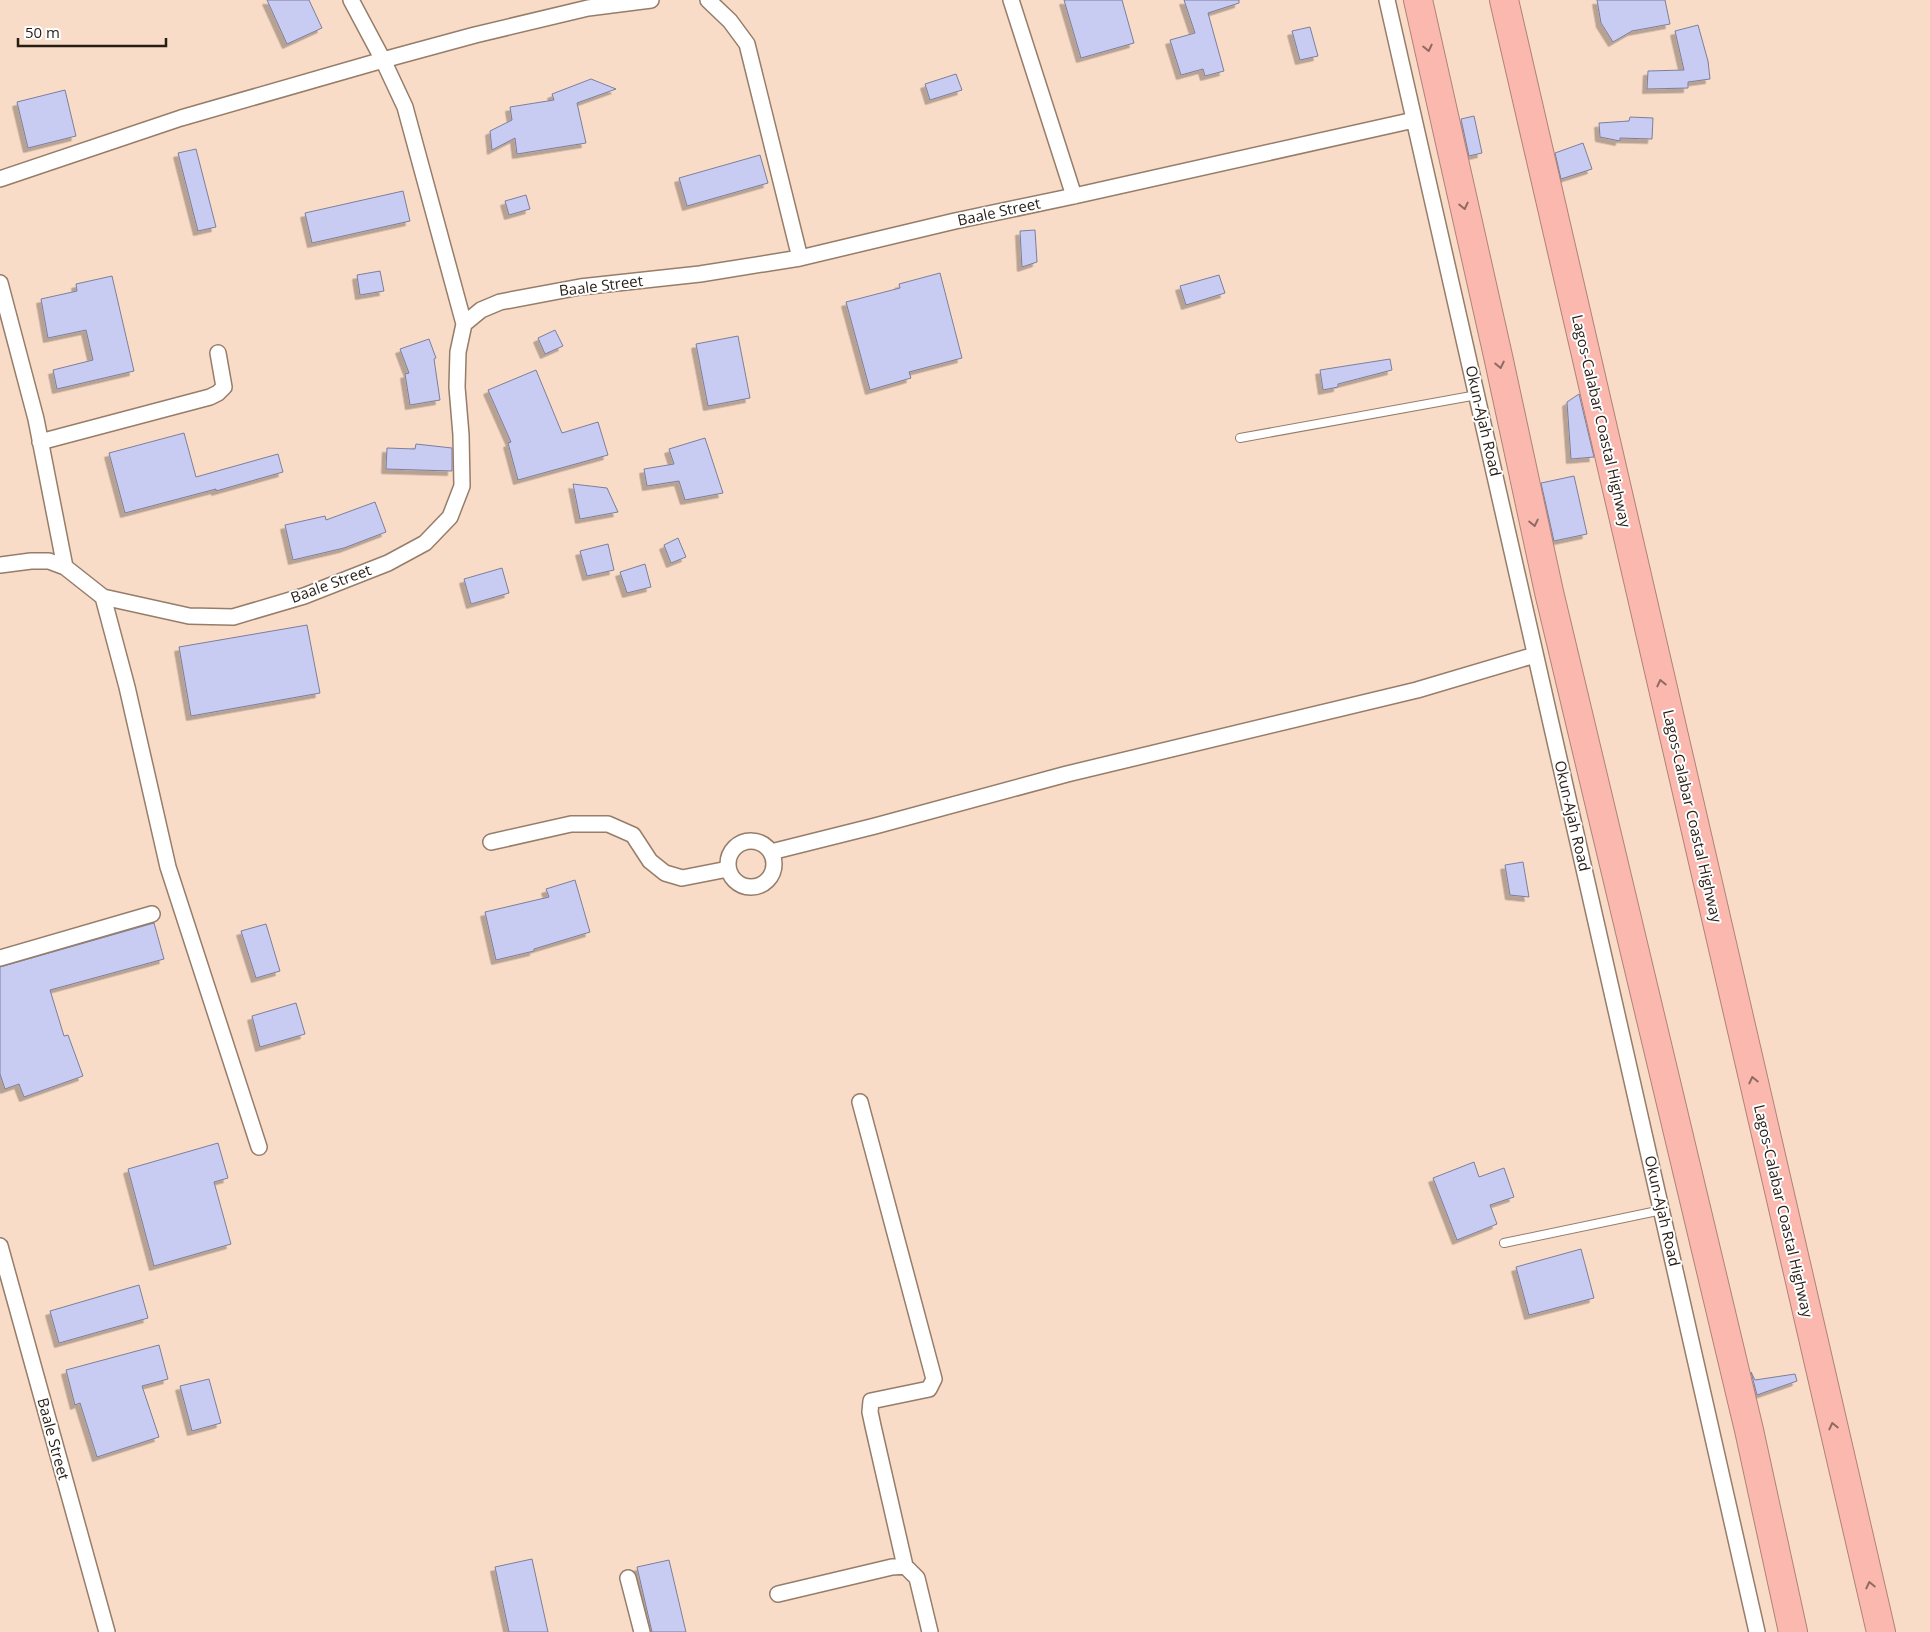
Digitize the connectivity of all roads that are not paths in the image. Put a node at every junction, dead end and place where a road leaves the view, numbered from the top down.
1 (351, 0) edge
2 (651, 0) edge
3 (708, 0) edge
4 (1011, 0) edge
5 (1387, 0) edge
6 (1418, 0) edge
7 (1504, 0) edge
8 (383, 60) junction
9 (1414, 120) junction
10 (0, 178) edge
11 (1074, 196) junction
12 (800, 258) junction
13 (0, 283) edge
14 (464, 324) junction
15 (218, 353) dead end
16 (1477, 394) junction
17 (1240, 438) dead end
18 (40, 442) junction
19 (0, 565) edge
20 (66, 567) junction
21 (103, 597) junction
22 (1535, 655) junction
23 (492, 842) dead end
24 (771, 852) junction
25 (728, 868) junction
26 (152, 914) dead end
27 (0, 958) edge
28 (860, 1102) dead end
29 (259, 1147) dead end
30 (1662, 1210) junction
31 (1504, 1243) dead end
32 (0, 1246) edge
33 (906, 1566) junction
34 (628, 1578) dead end
35 (778, 1594) dead end
36 (107, 1632) edge
37 (642, 1632) edge
38 (930, 1632) edge
39 (1757, 1632) edge
40 (1793, 1632) edge
41 (1881, 1632) edge

1 - 8 street
2 - 8 street
3 - 12 street
4 - 11 street
5 - 9 street, Okun-Ajah Road
6 -> 40 highway
41 -> 7 highway, Lagos-Calabar Coastal Highway
8 - 10 street
8 - 14 street
9 - 11 street, Baale Street
9 - 16 street, Okun-Ajah Road
11 - 12 street, Baale Street
12 - 14 street, Baale Street
13 - 18 street
14 - 21 street, Baale Street
15 - 18 street
16 - 17 lane
16 - 22 street, Okun-Ajah Road
18 - 20 street
19 - 20 street, Baale Street
20 - 21 street, Baale Street
21 - 29 street
22 - 24 street
22 - 30 street, Okun-Ajah Road
23 - 25 street
24 - 25 street
24 - 25 street
26 - 27 street
28 - 33 street
30 - 31 lane
30 - 39 street, Okun-Ajah Road
32 - 36 street, Baale Street
33 - 35 street
33 - 38 street
34 - 37 street

